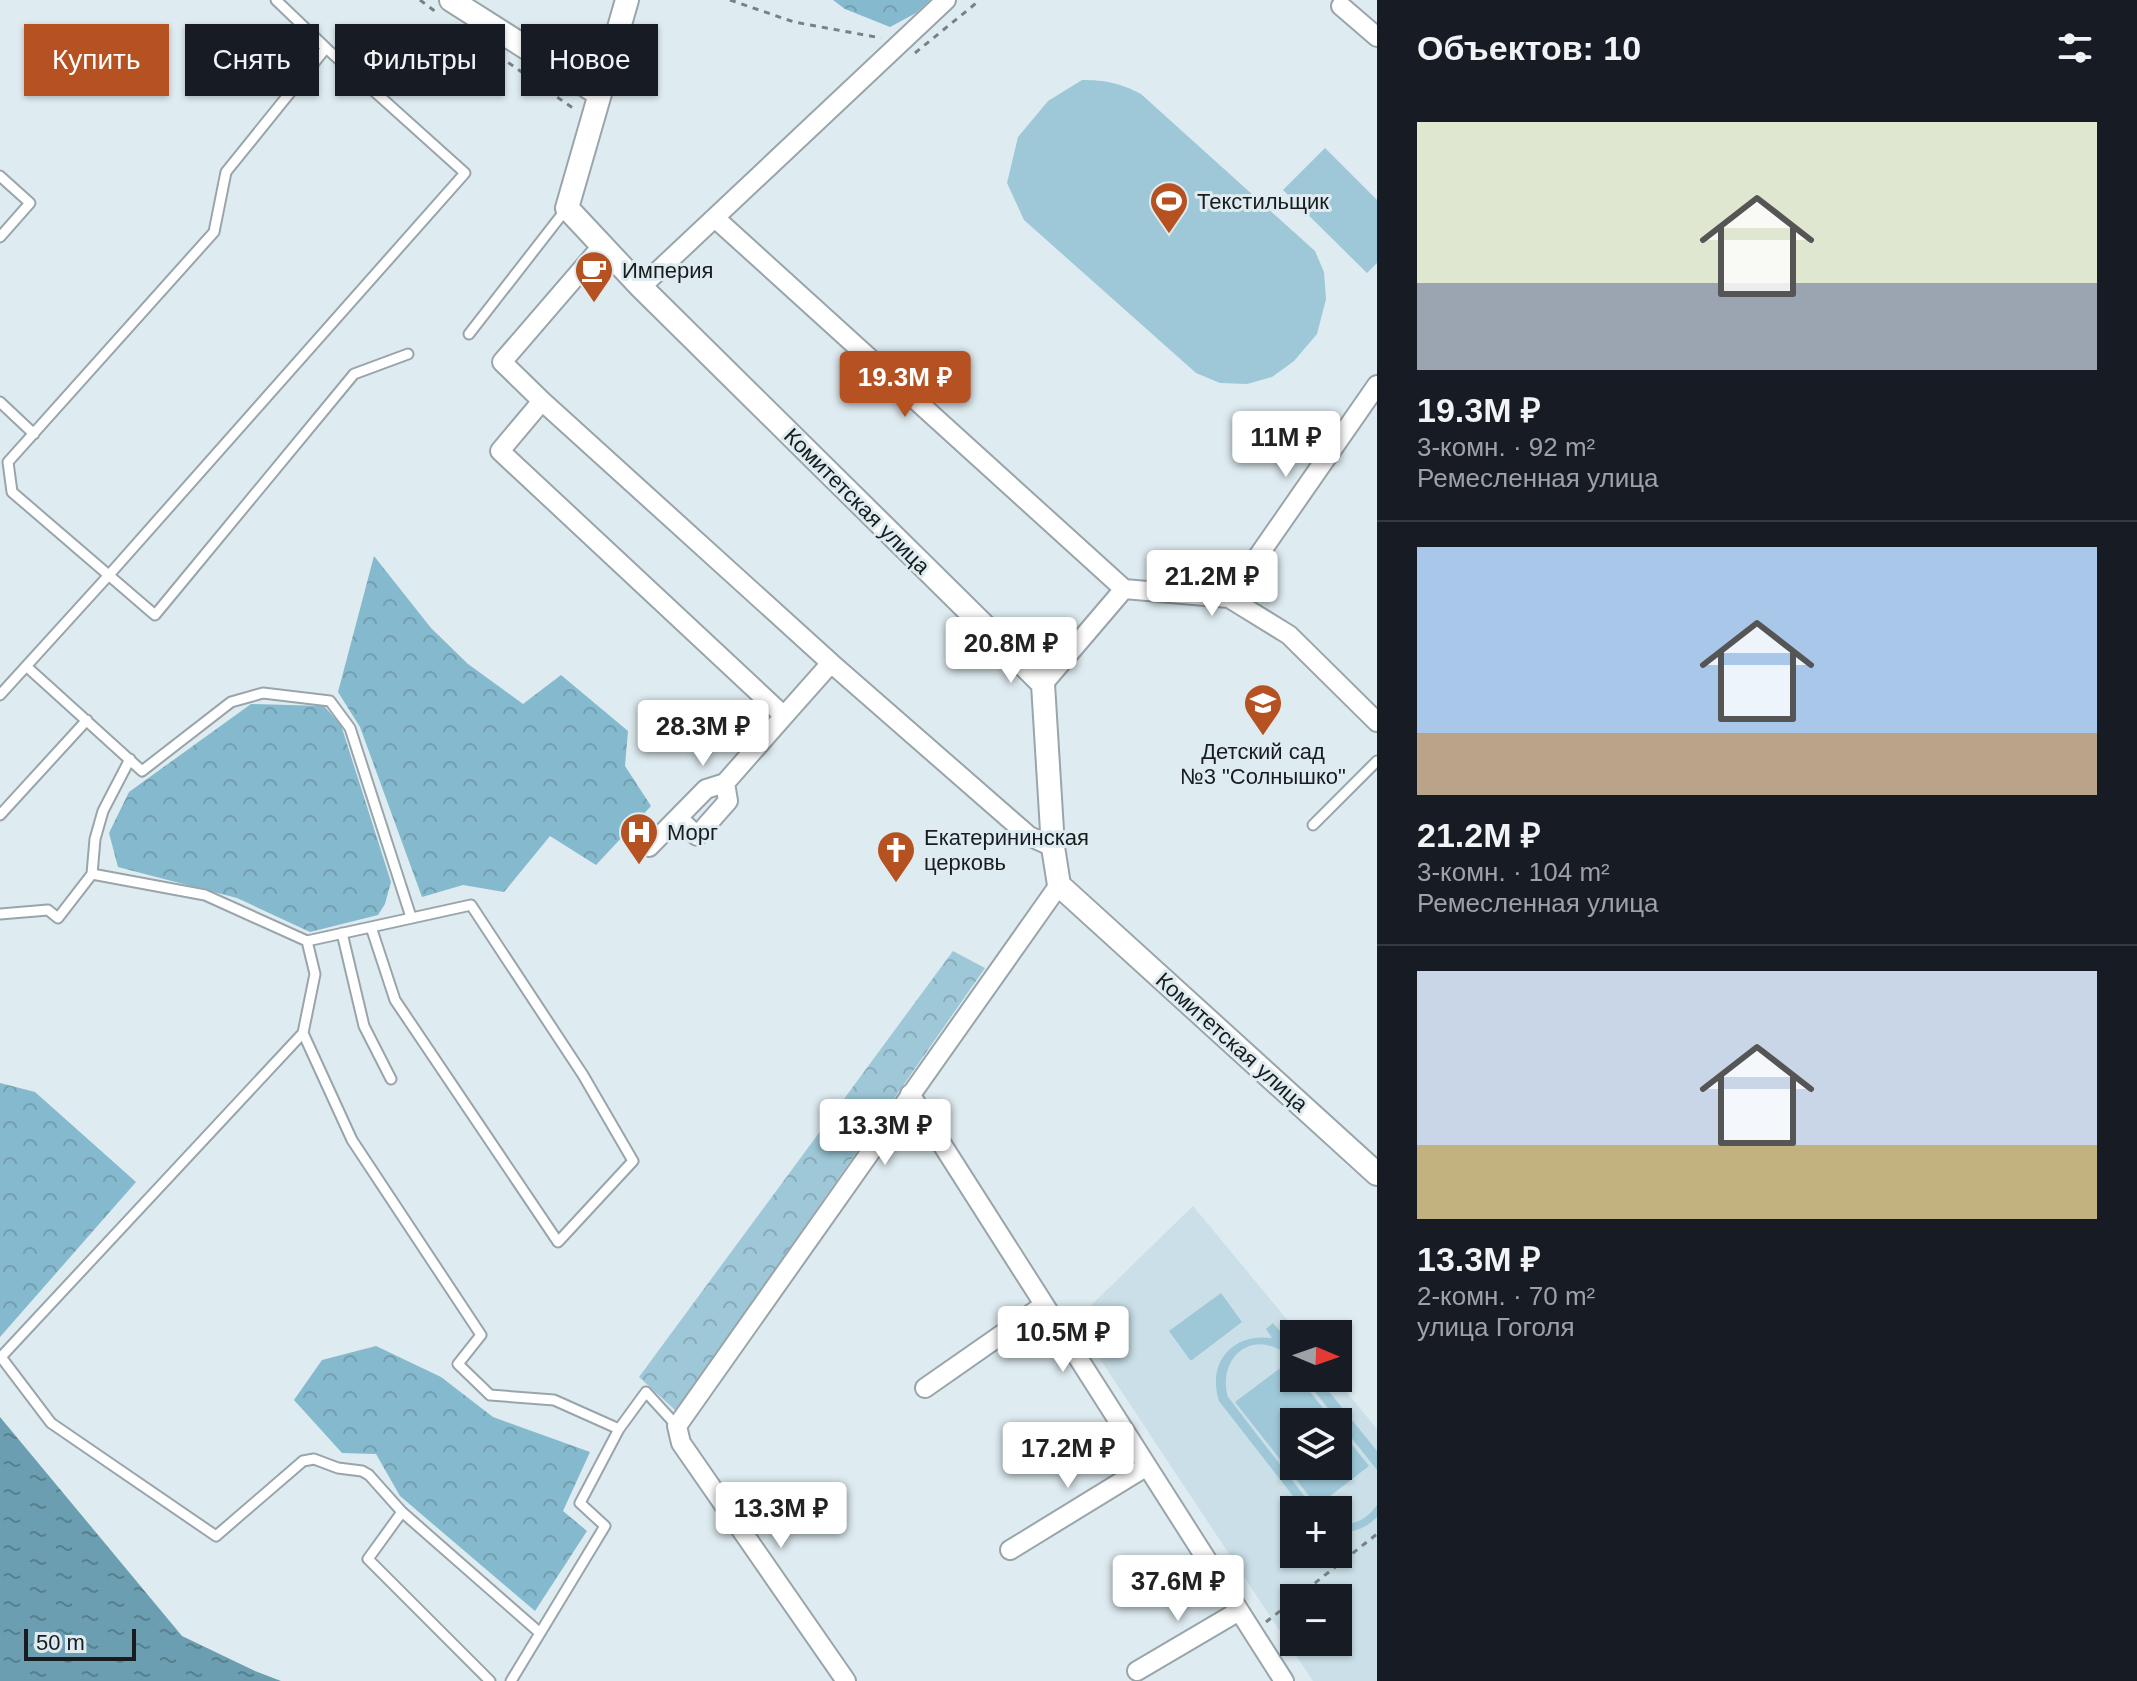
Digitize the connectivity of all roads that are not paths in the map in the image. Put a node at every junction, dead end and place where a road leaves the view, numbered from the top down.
1 (276, 0) edge
2 (627, 0) edge
3 (946, 0) edge
4 (1341, 2) edge
5 (448, 9) edge
6 (620, 24) edge
7 (1377, 37) edge
8 (326, 48) junction
9 (521, 50) edge
10 (598, 96) edge
11 (0, 176) edge
12 (567, 208) junction
13 (715, 218) junction
14 (0, 237) edge
15 (602, 246) junction
16 (641, 287) junction
17 (469, 334) dead end
18 (408, 354) dead end
19 (1377, 385) edge
20 (542, 401) junction
21 (0, 402) edge
22 (34, 434) junction
23 (109, 575) junction
24 (1124, 589) junction
25 (1229, 598) junction
26 (831, 663) junction
27 (26, 666) junction
28 (1043, 684) junction
29 (0, 695) edge
30 (784, 716) junction
31 (87, 720) junction
32 (1377, 722) edge
33 (130, 759) junction
34 (1377, 761) edge
35 (725, 783) junction
36 (0, 815) edge
37 (678, 818) junction
38 (1313, 825) dead end
39 (649, 847) dead end
40 (1053, 847) junction
41 (92, 874) junction
42 (1059, 885) junction
43 (0, 914) edge
44 (411, 917) junction
45 (371, 927) junction
46 (342, 933) junction
47 (307, 941) junction
48 (303, 1033) junction
49 (391, 1079) dead end
50 (910, 1094) junction
51 (1377, 1174) edge
52 (1044, 1305) junction
53 (925, 1388) dead end
54 (619, 1429) junction
55 (679, 1435) junction
56 (1147, 1466) junction
57 (402, 1512) junction
58 (1010, 1550) dead end
59 (1239, 1611) junction
60 (540, 1633) junction
61 (1137, 1671) dead end
62 (490, 1681) edge
63 (511, 1681) edge
64 (846, 1681) edge
65 (1284, 1681) edge

1 - 8 lane
2 - 6 street
3 - 13 street
4 - 7 street
5 - 9 street
8 - 22 lane
8 - 23 lane
10 - 12 street
11 - 14 lane
12 - 15 street, Комитетская улица
12 - 17 lane
13 - 16 street
13 - 24 street
15 - 16 street, Комитетская улица
15 - 20 street
16 - 28 street, Комитетская улица
18 - 23 lane
19 - 25 street
20 - 26 street
20 - 30 street
21 - 22 lane
22 - 23 lane
23 - 27 lane
24 - 25 street
24 - 28 street
25 - 32 street
26 - 30 street
26 - 40 street
27 - 29 lane
27 - 31 lane
28 - 40 street
30 - 35 street
31 - 33 lane
31 - 36 lane
33 - 41 lane
33 - 44 lane
34 - 38 lane
35 - 37 street
35 - 37 street
37 - 39 street
40 - 42 street
41 - 43 lane
41 - 47 lane
42 - 50 street
42 - 51 street, Комитетская улица
44 - 45 lane
44 - 45 lane
45 - 46 lane
46 - 47 lane
46 - 49 lane
47 - 48 lane
48 - 54 lane
48 - 57 lane
50 - 52 street
50 - 55 street
52 - 53 street
52 - 56 street
54 - 55 lane
54 - 60 lane
55 - 64 street
56 - 58 street
56 - 59 street
57 - 60 lane
57 - 62 lane
59 - 61 street
59 - 65 street
60 - 63 lane

